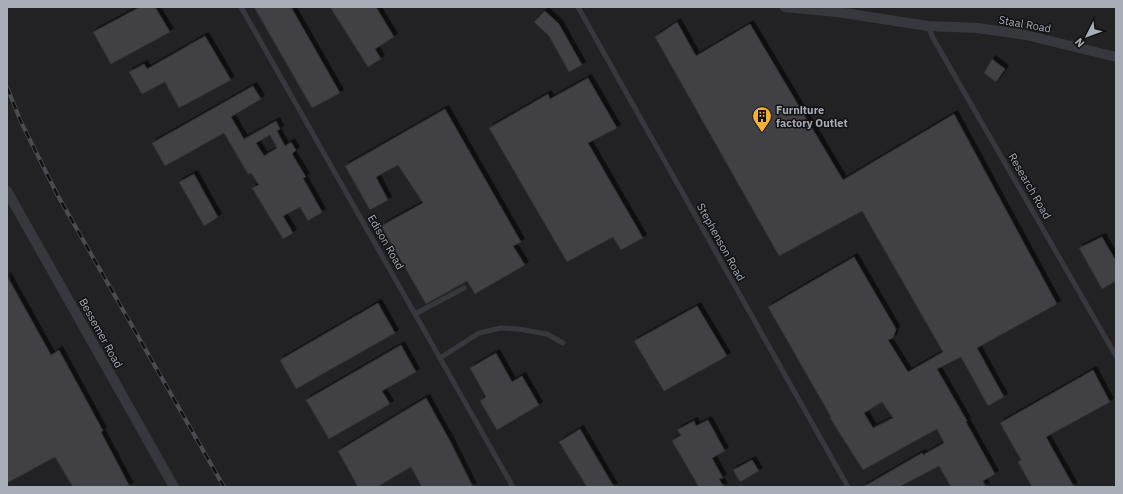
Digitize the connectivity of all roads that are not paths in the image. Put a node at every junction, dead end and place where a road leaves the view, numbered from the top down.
1 (240, 7) edge
2 (578, 7) edge
3 (785, 7) edge
4 (928, 26) junction
5 (1116, 57) edge
6 (7, 190) edge
7 (464, 288) dead end
8 (415, 314) junction
9 (563, 343) dead end
10 (1116, 356) edge
11 (440, 358) junction
12 (174, 487) edge
13 (513, 487) edge
14 (848, 487) edge

1 - 8 lane, Edison Road
2 - 14 lane, Stephenson Road
3 - 4 street, Staal Road
4 - 5 street, Staal Road
4 - 10 lane, Research Road
6 - 12 street, Bessemer Road
7 - 8 lane
8 - 11 lane, Edison Road
9 - 11 lane
11 - 13 lane, Edison Road

